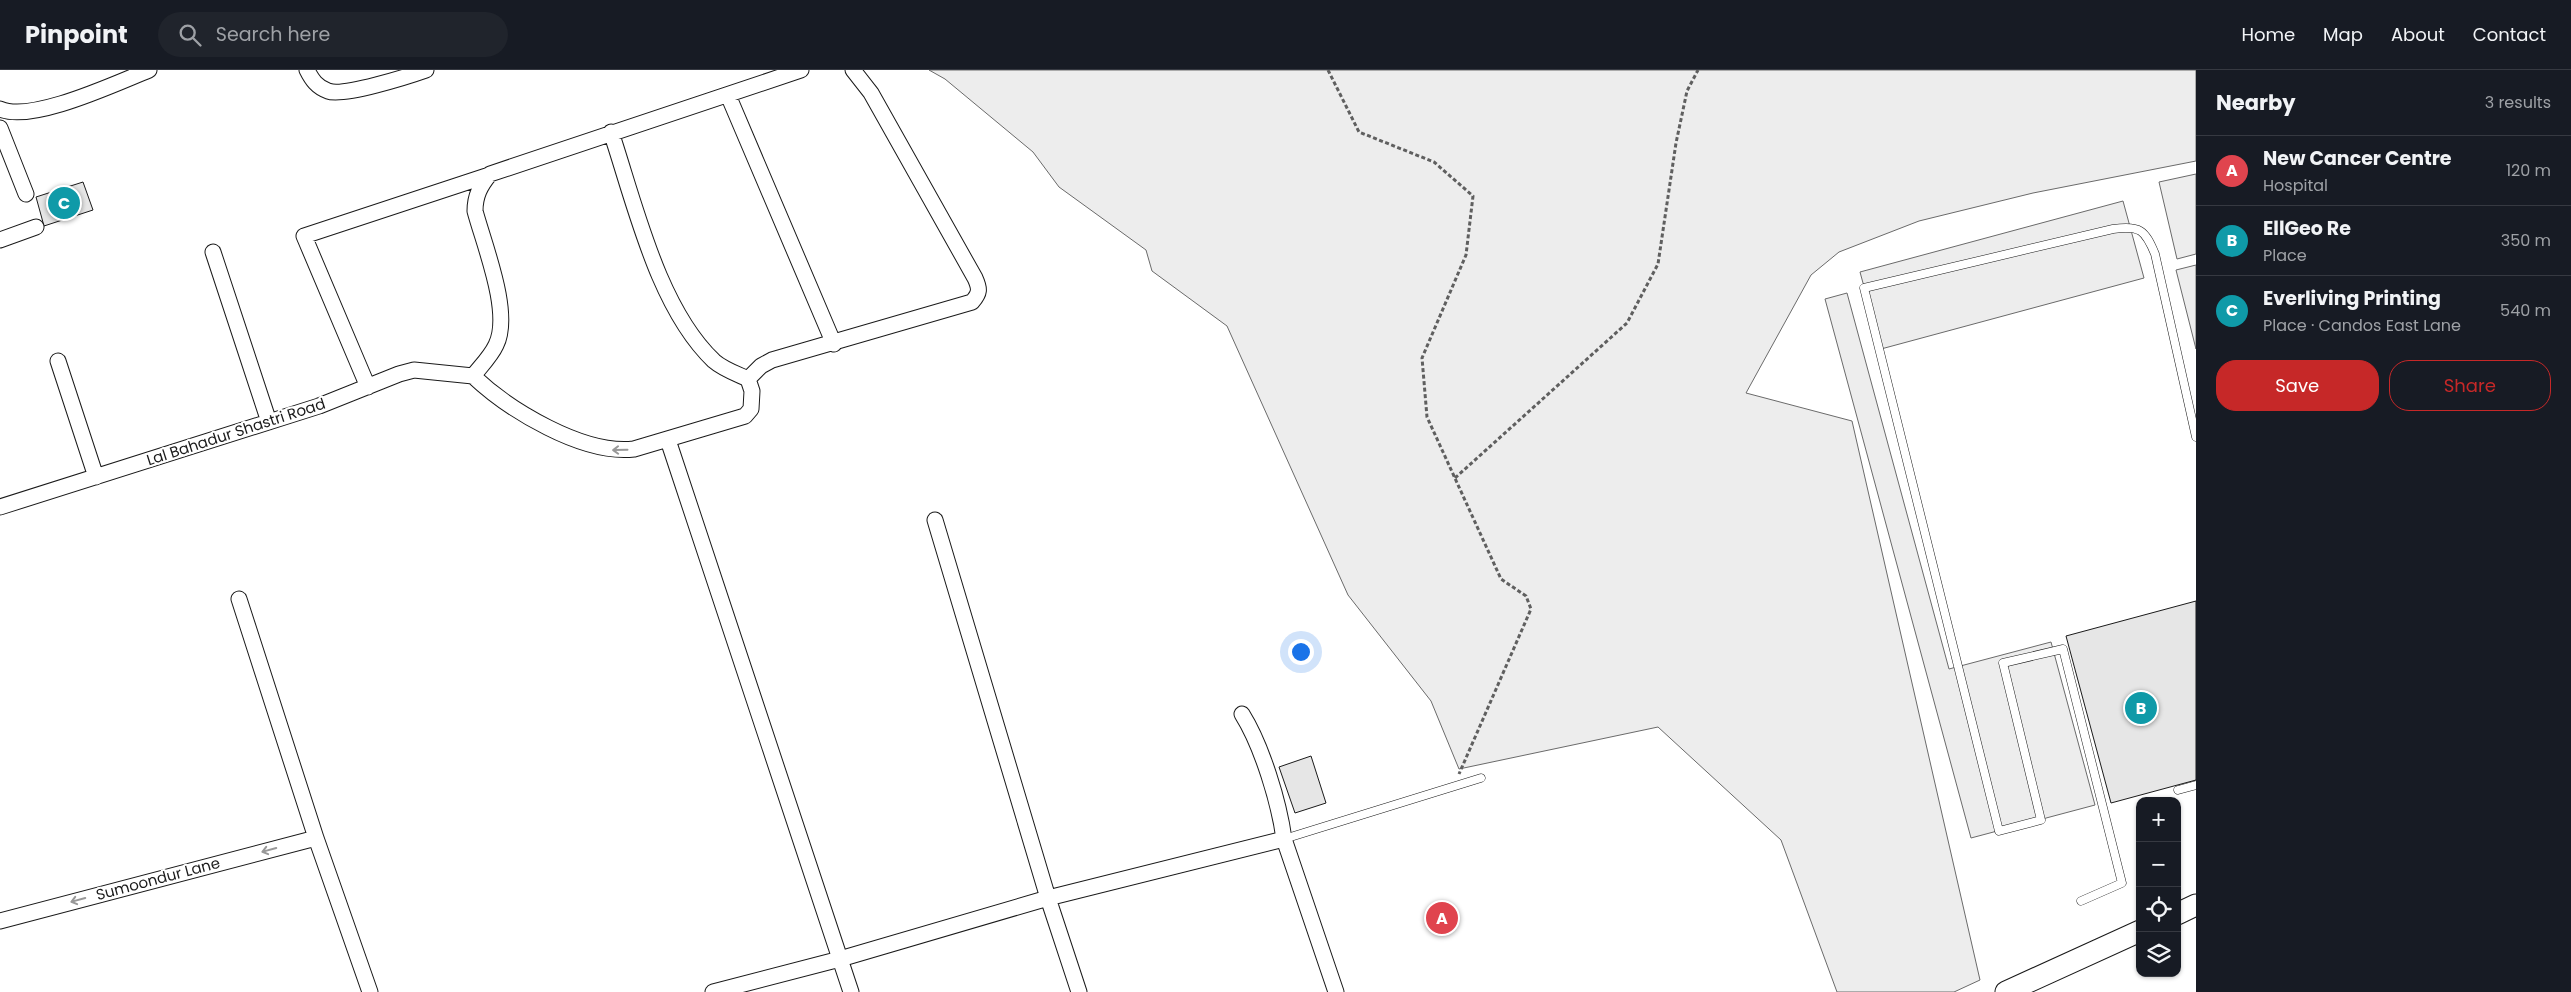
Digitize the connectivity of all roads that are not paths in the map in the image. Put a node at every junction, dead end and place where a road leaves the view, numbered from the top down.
1 (149, 70) edge
2 (307, 70) edge
3 (426, 70) edge
4 (801, 70) edge
5 (853, 70) edge
6 (728, 95) junction
7 (0, 109) edge
8 (0, 128) edge
9 (611, 132) junction
10 (490, 174) junction
11 (26, 194) dead end
12 (36, 227) dead end
13 (0, 240) edge
14 (213, 252) dead end
15 (834, 344) junction
16 (58, 361) dead end
17 (473, 376) junction
18 (748, 379) junction
19 (368, 387) junction
20 (269, 422) junction
21 (2196, 437) edge
22 (668, 440) junction
23 (96, 477) junction
24 (0, 507) edge
25 (935, 520) dead end
26 (239, 599) dead end
27 (1242, 714) dead end
28 (1481, 778) dead end
29 (2196, 785) edge
30 (2178, 790) dead end
31 (316, 838) junction
32 (1284, 839) junction
33 (1048, 898) junction
34 (2081, 901) dead end
35 (2196, 905) edge
36 (2181, 912) edge
37 (0, 921) edge
38 (2138, 932) edge
39 (840, 959) junction
40 (370, 992) edge
41 (713, 992) edge
42 (851, 992) edge
43 (1079, 992) edge
44 (1336, 992) edge
45 (2006, 992) edge

1 - 7 street
2 - 3 street
4 - 6 street
5 - 15 street
6 - 9 street
6 - 15 street
8 - 11 street
9 - 10 street
9 - 18 street
10 - 17 street
10 - 19 street
12 - 13 street
14 - 20 street
15 - 18 street
16 - 23 street
17 - 19 street, Lal Bahadur Shastri Road
22 -> 17 street
18 - 22 street
19 - 20 street, Lal Bahadur Shastri Road
20 - 23 street, Lal Bahadur Shastri Road
21 - 34 lane
22 - 39 street
23 - 24 street, Lal Bahadur Shastri Road
25 - 33 street
26 - 31 street
27 - 32 street
28 - 32 lane
29 - 30 lane
31 -> 37 street, Sumoondur Lane
31 - 40 street
32 - 33 street
32 - 44 street
33 - 39 street
33 - 43 street
35 - 36 main road
38 - 45 main road
39 - 41 street
39 - 42 street

